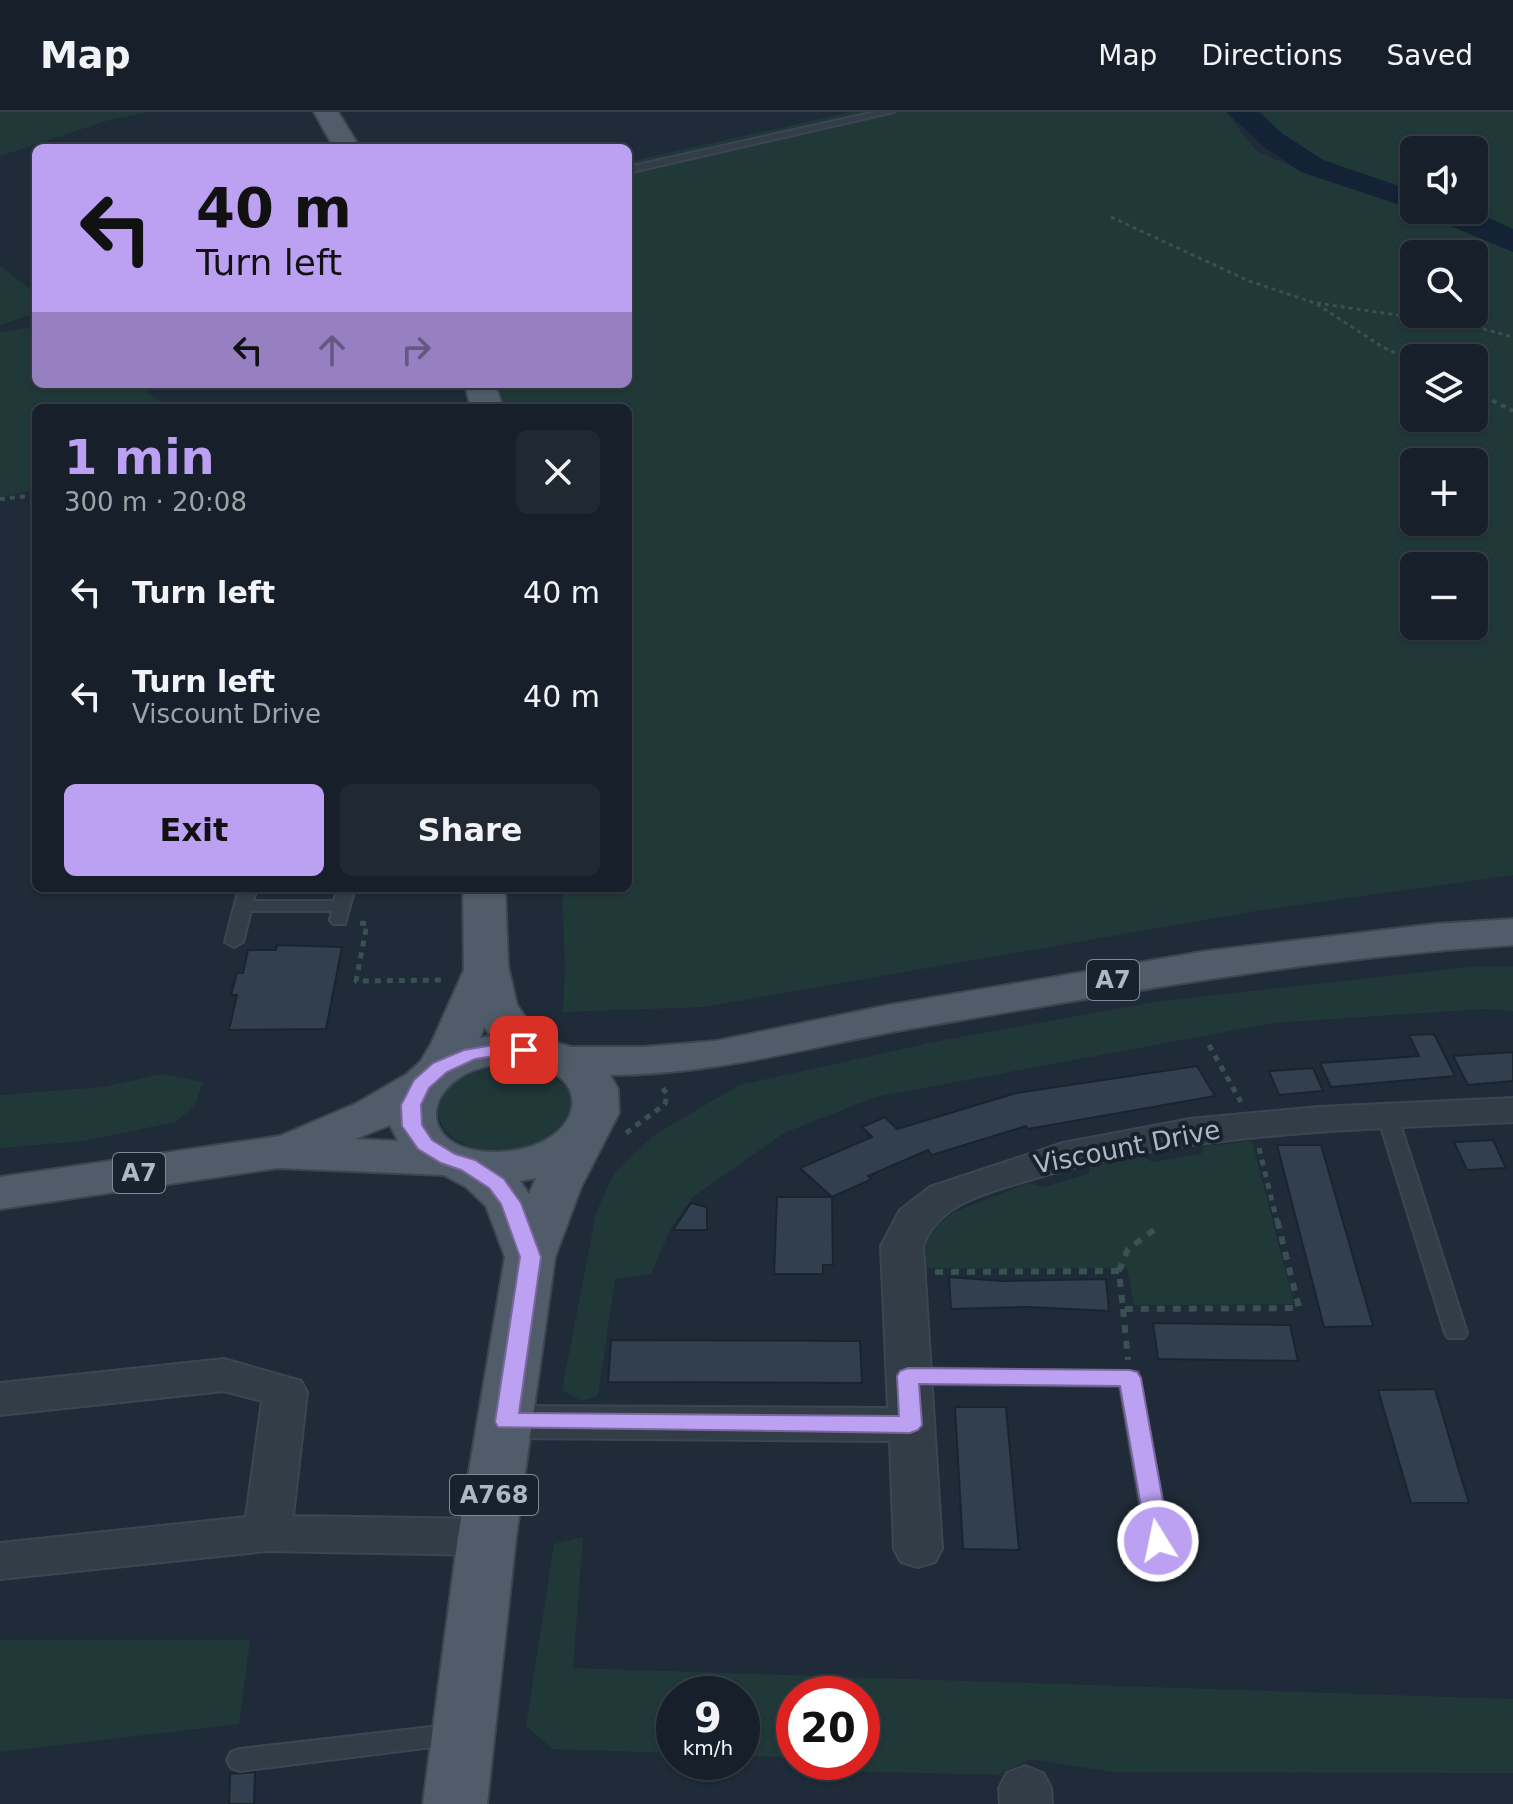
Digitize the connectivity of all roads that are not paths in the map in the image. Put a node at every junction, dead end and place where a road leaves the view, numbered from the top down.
1 (326, 112) edge
2 (889, 112) edge
3 (345, 144) edge
4 (632, 169) edge
5 (247, 892) edge
6 (484, 892) edge
7 (342, 905) edge
8 (243, 906) junction
9 (1513, 932) edge
10 (234, 942) dead end
11 (485, 972) junction
12 (716, 1055) junction
13 (555, 1057) junction
14 (430, 1076) junction
15 (1513, 1110) edge
16 (1388, 1117) junction
17 (597, 1133) junction
18 (278, 1152) junction
19 (458, 1162) junction
20 (0, 1193) edge
21 (530, 1257) junction
22 (1456, 1333) dead end
23 (908, 1376) junction
24 (0, 1399) edge
25 (506, 1422) junction
26 (910, 1425) junction
27 (267, 1533) junction
28 (487, 1537) junction
29 (1158, 1541) dead end
30 (918, 1549) dead end
31 (0, 1561) edge
32 (463, 1734) junction
33 (240, 1760) dead end
34 (455, 1804) edge

1 - 3 main road
2 - 4 lane
5 - 8 lane
6 - 11 main road
7 - 8 lane
8 - 10 lane
9 - 12 main road, A7
11 - 13 main road
11 - 14 main road
12 - 13 main road, A7
12 - 17 main road, A7
13 - 14 main road
13 - 17 main road
14 - 18 main road, A7
14 - 19 main road
15 - 16 street, Viscount Drive
16 - 22 lane
16 - 23 street, Viscount Drive
17 - 19 main road
17 - 21 main road, A768
18 - 19 main road, A7
18 - 20 main road, A7
19 - 21 main road, A768
21 - 25 main road, A768
23 - 26 street, Viscount Drive
23 - 29 lane
24 - 27 street
25 - 26 street
25 - 28 main road, A768
26 - 30 street, Viscount Drive
27 - 28 street
27 - 31 street
28 - 32 main road, A768
32 - 33 lane
32 - 34 main road, A768

